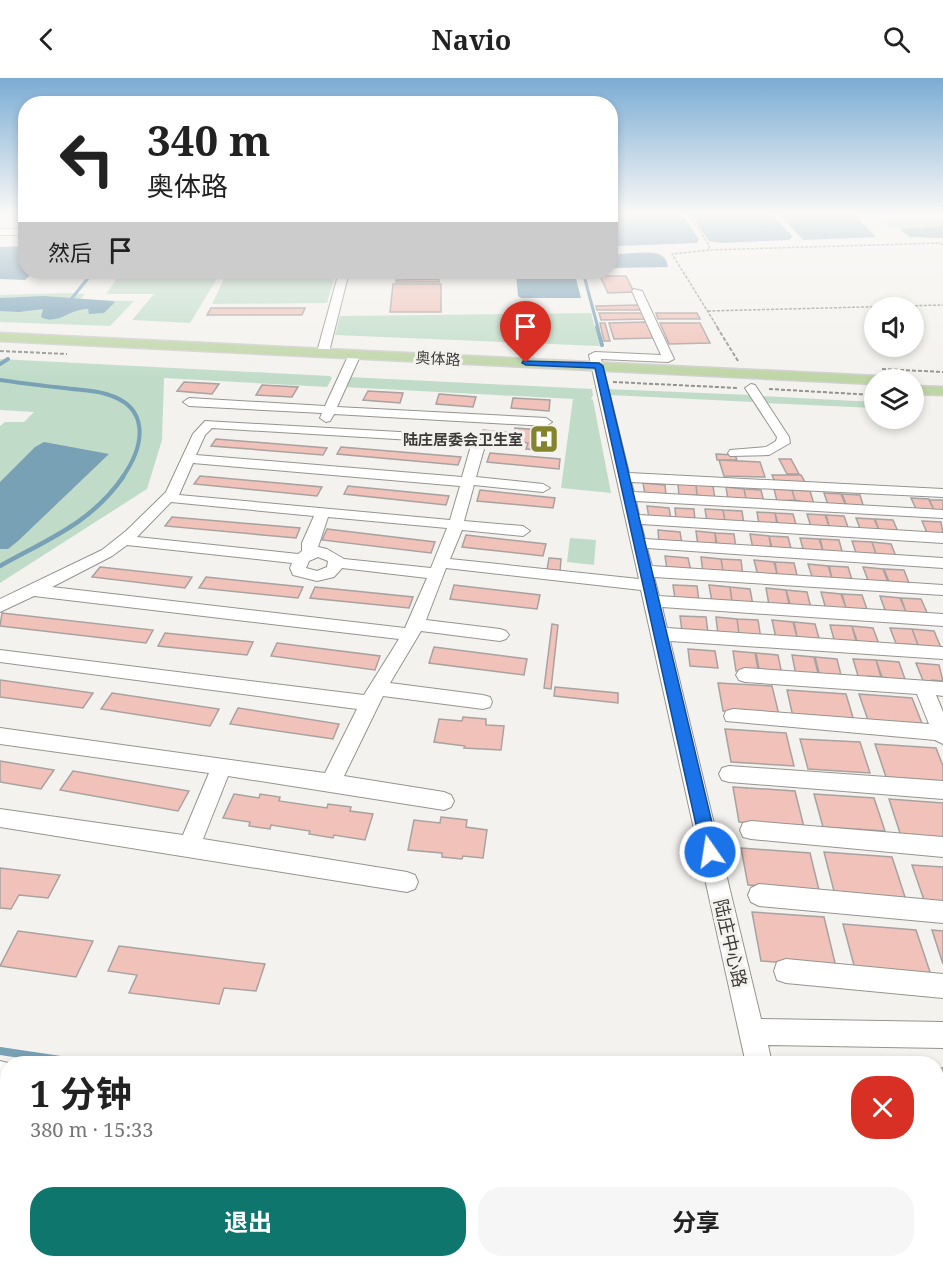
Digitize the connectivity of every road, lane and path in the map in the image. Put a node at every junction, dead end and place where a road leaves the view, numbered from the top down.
1 (680, 267) edge
2 (342, 279) edge
3 (637, 291) dead end
4 (943, 305) edge
5 (707, 311) junction
6 (0, 337) edge
7 (0, 344) edge
8 (0, 351) edge
9 (323, 352) junction
10 (68, 355) dead end
11 (353, 358) junction
12 (739, 362) dead end
13 (600, 374) junction
14 (864, 380) edge
15 (924, 382) edge
16 (943, 383) edge
17 (864, 387) edge
18 (751, 388) junction
19 (924, 390) edge
20 (943, 391) edge
21 (864, 394) edge
22 (189, 402) dead end
23 (330, 410) junction
24 (546, 422) dead end
25 (321, 431) junction
26 (735, 453) dead end
27 (187, 458) junction
28 (624, 477) junction
29 (467, 481) junction
30 (543, 488) dead end
31 (943, 493) edge
32 (628, 496) junction
33 (169, 498) junction
34 (323, 512) junction
35 (943, 514) edge
36 (633, 519) junction
37 (456, 525) junction
38 (524, 531) dead end
39 (943, 538) edge
40 (124, 540) junction
41 (639, 543) junction
42 (305, 556) junction
43 (337, 563) junction
44 (943, 563) edge
45 (440, 568) junction
46 (648, 585) junction
47 (32, 590) junction
48 (943, 590) edge
49 (0, 606) edge
50 (943, 620) edge
51 (414, 630) junction
52 (660, 634) junction
53 (500, 635) dead end
54 (943, 653) edge
55 (0, 656) edge
56 (745, 675) dead end
57 (924, 688) junction
58 (943, 689) edge
59 (374, 696) junction
60 (483, 702) dead end
61 (733, 716) dead end
62 (943, 734) edge
63 (0, 736) edge
64 (222, 767) junction
65 (729, 774) dead end
66 (331, 782) junction
67 (943, 790) edge
68 (444, 801) dead end
69 (0, 818) edge
70 (751, 830) dead end
71 (189, 846) junction
72 (943, 847) edge
73 (406, 882) dead end
74 (759, 895) dead end
75 (943, 912) edge
76 (786, 971) dead end
77 (943, 986) edge
78 (752, 1032) junction
79 (943, 1035) edge
80 (757, 1056) edge

1 - 5 path
2 - 9 street
3 - 13 street
4 - 5 path
5 - 12 path
6 - 9 main road, 奥体路
7 - 11 main road, 奥体路
8 - 10 path
9 - 11 main road, 奥体路
11 - 13 main road, 奥体路
11 - 23 street
13 - 14 main road, 奥体路
13 - 17 main road, 奥体路
13 - 18 path
13 - 28 street, 陆庄中心路
15 - 16 main road
18 - 21 path
18 - 26 street
19 - 20 main road
22 - 23 street
23 - 24 street
23 - 25 street
25 - 27 street
25 - 29 street
27 - 29 street
27 - 33 street
28 - 31 street
28 - 32 street, 陆庄中心路
29 - 30 street
29 - 37 street
32 - 35 street
32 - 36 street, 陆庄中心路
33 - 34 street
33 - 40 street
34 - 37 street
34 - 42 street
36 - 39 street
36 - 41 street, 陆庄中心路
37 - 38 street
37 - 45 street
40 - 42 street
40 - 47 street
41 - 44 street
41 - 46 street, 陆庄中心路
42 - 43 street
42 - 43 street
43 - 45 street
45 - 46 street
45 - 51 street
46 - 48 street
46 - 50 street
46 - 52 street, 陆庄中心路
47 - 49 street
47 - 51 street
51 - 53 street
51 - 59 street
52 - 54 street
52 - 78 street, 陆庄中心路
55 - 59 street
56 - 57 street
57 - 58 street
57 - 62 street
59 - 60 street
59 - 66 street
61 - 62 street
63 - 64 street
64 - 66 street
64 - 71 street
65 - 67 street
66 - 68 street
69 - 71 street
70 - 72 street
71 - 73 street
74 - 75 street
76 - 77 street
78 - 79 street
78 - 80 street, 陆庄中心路

